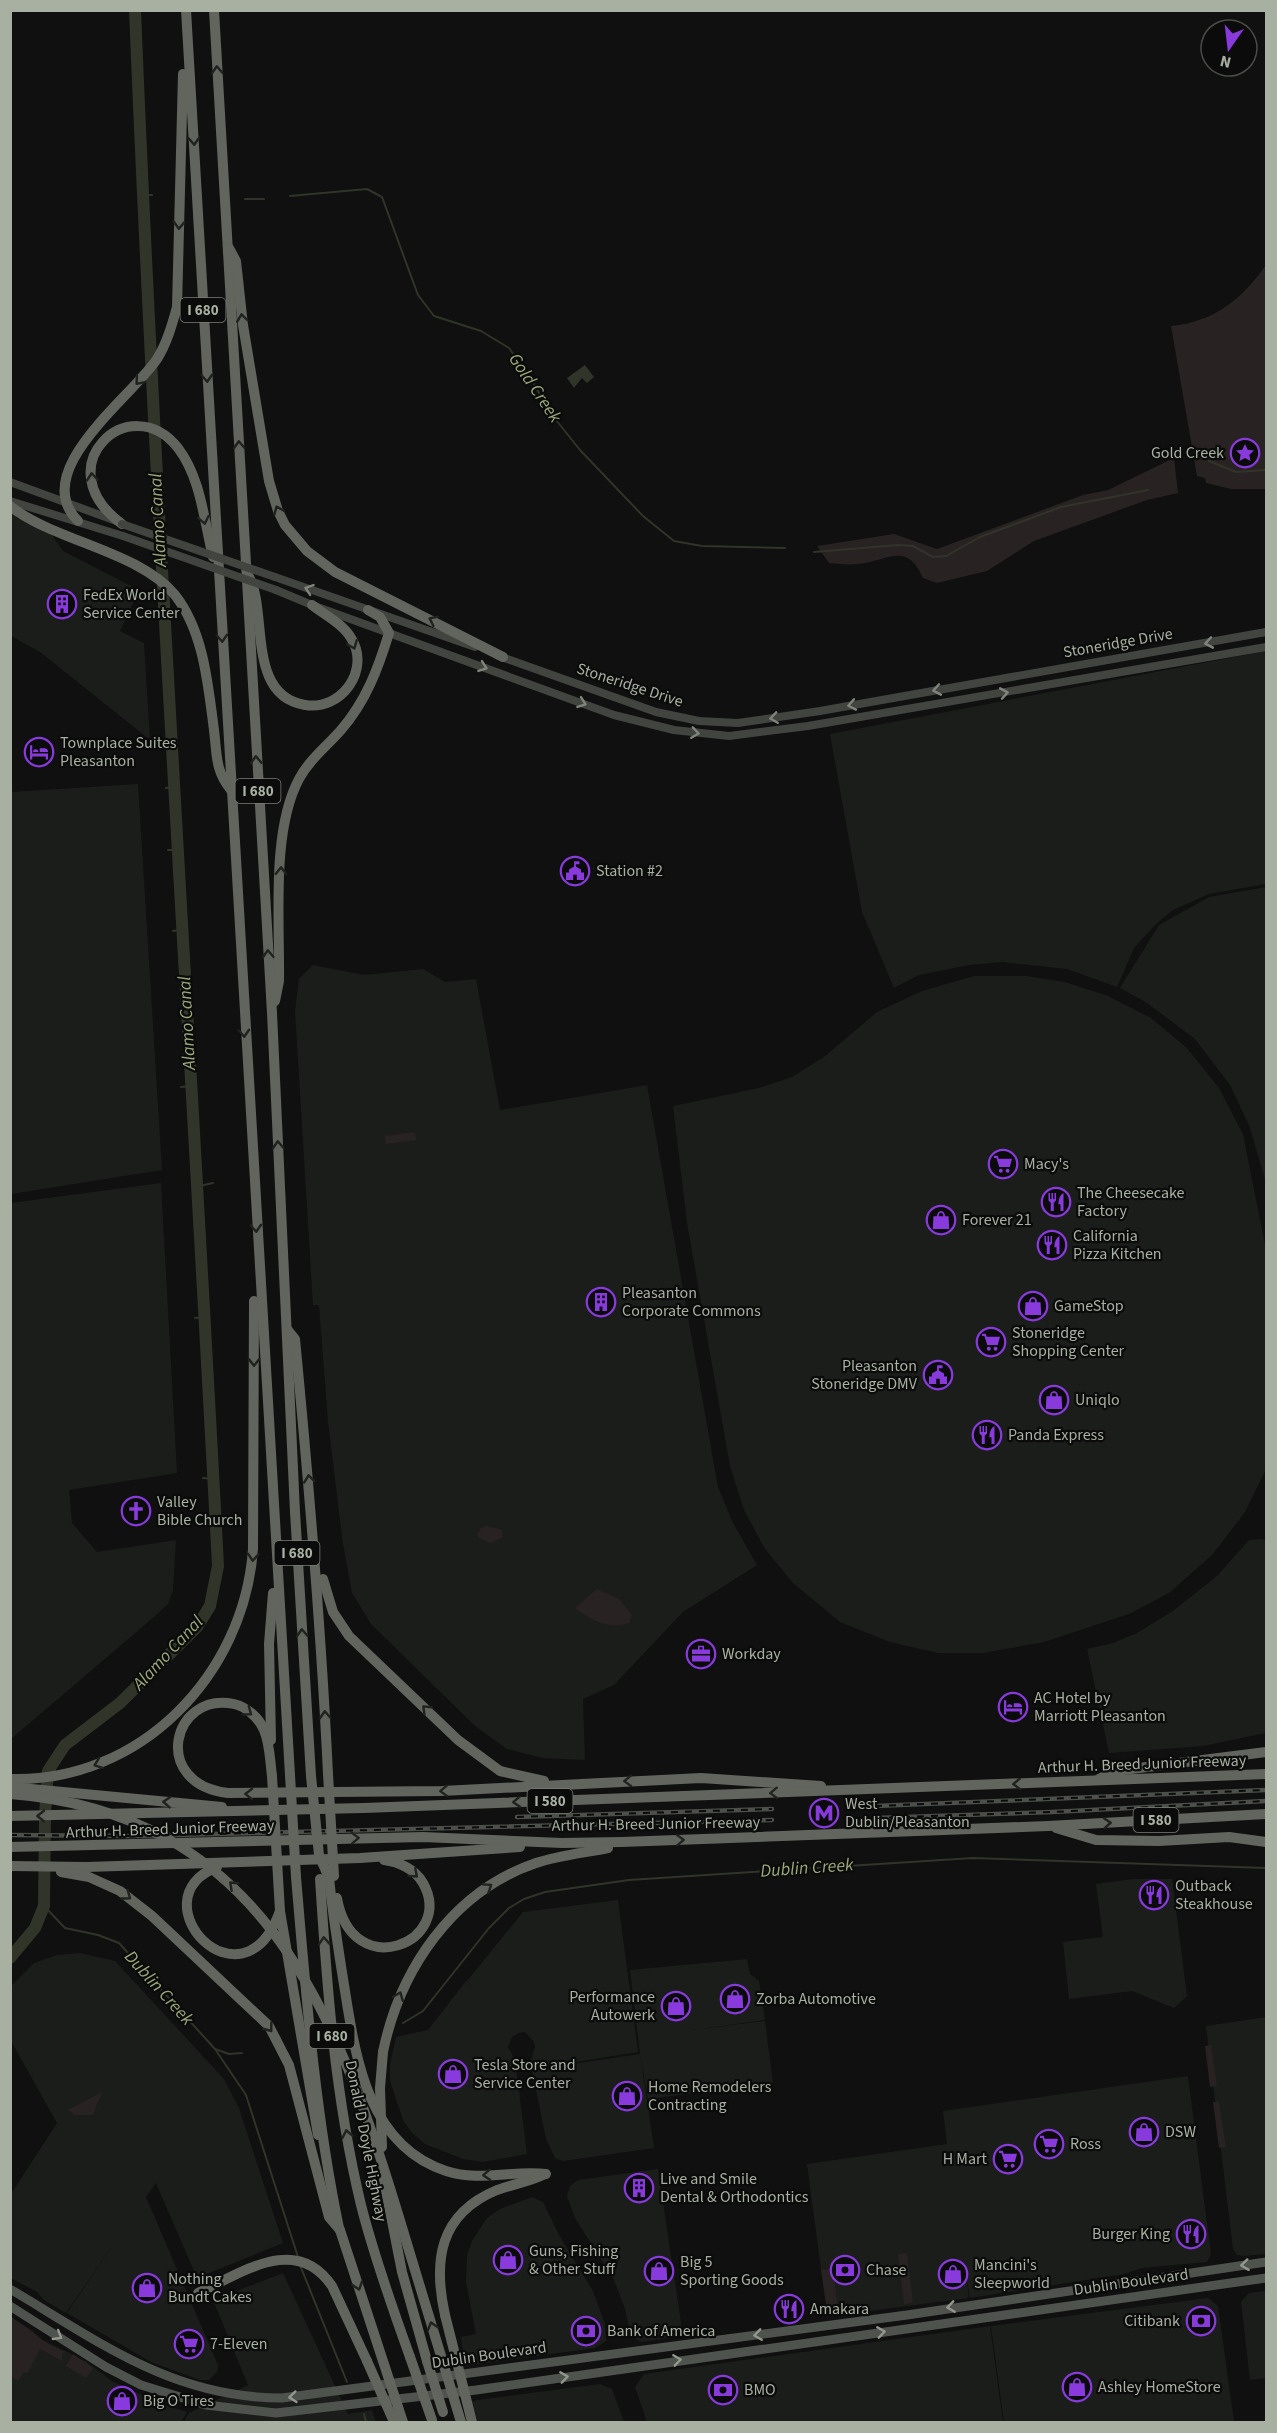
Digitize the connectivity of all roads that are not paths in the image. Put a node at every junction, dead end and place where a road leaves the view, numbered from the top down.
1 (186, 10) edge
2 (214, 10) edge
3 (188, 41) junction
4 (227, 244) junction
5 (10, 482) edge
6 (10, 501) edge
7 (63, 501) junction
8 (10, 506) edge
9 (78, 521) junction
10 (122, 524) junction
11 (245, 569) junction
12 (219, 580) junction
13 (312, 605) junction
14 (368, 610) junction
15 (1266, 632) edge
16 (389, 633) junction
17 (1266, 647) edge
18 (503, 657) junction
19 (231, 790) junction
20 (272, 1013) junction
21 (260, 1285) junction
22 (287, 1329) junction
23 (312, 1509) junction
24 (278, 1586) junction
25 (1266, 1752) edge
26 (1266, 1774) edge
27 (272, 1776) junction
28 (1097, 1781) junction
29 (565, 1784) junction
30 (11, 1787) edge
31 (854, 1790) junction
32 (246, 1811) junction
33 (1266, 1814) edge
34 (14, 1816) edge
35 (1048, 1826) junction
36 (622, 1842) junction
37 (1266, 1842) edge
38 (562, 1843) junction
39 (15, 1847) edge
40 (360, 1858) junction
41 (249, 1861) junction
42 (10, 1866) edge
43 (73, 1870) junction
44 (328, 1878) junction
45 (280, 1911) junction
46 (328, 2175) junction
47 (340, 2230) junction
48 (1266, 2262) edge
49 (1266, 2278) edge
50 (10, 2289) edge
51 (198, 2293) dead end
52 (1017, 2298) junction
53 (995, 2301) junction
54 (10, 2306) edge
55 (1000, 2315) junction
56 (982, 2318) junction
57 (445, 2417) edge
58 (433, 2421) edge
59 (394, 2422) edge
60 (403, 2422) edge
61 (461, 2422) edge
62 (472, 2422) edge

1 - 3 highway, I 680
4 -> 2 highway, I 680
3 -> 7 highway
3 -> 12 highway, I 680
11 -> 4 highway, I 680
18 -> 4 highway
5 - 7 main road, Stoneridge Drive
6 - 9 main road, Stoneridge Drive
7 - 9 highway
7 - 10 main road, Stoneridge Drive
8 - 19 highway
9 - 13 main road, Stoneridge Drive, bridge
10 -> 12 highway
14 -> 10 main road, Stoneridge Drive, bridge
13 -> 11 highway
20 -> 11 highway, I 680
12 -> 19 highway, I 680
13 - 16 main road, Stoneridge Drive
14 - 16 highway
14 - 18 main road, Stoneridge Drive
15 -> 18 main road, Stoneridge Drive
16 -> 17 main road, Stoneridge Drive
20 -> 16 highway
19 -> 21 highway, I 680
22 -> 20 highway, I 680
21 - 24 highway, I 680
21 -> 30 highway
23 -> 22 highway
44 -> 22 highway, I 680, bridge
29 -> 23 highway
44 -> 23 highway, bridge
24 - 27 highway
24 - 46 highway, I 680, bridge
25 - 28 highway
26 - 28 highway, Arthur H. Breed Junior Freeway / I 580
29 -> 27 highway
27 - 45 highway, bridge
28 -> 31 highway, Arthur H. Breed Junior Freeway / I 580
31 -> 29 highway
32 -> 30 highway
61 -> 30 highway, bridge
31 -> 32 highway, Arthur H. Breed Junior Freeway / I 580
32 -> 34 highway, Arthur H. Breed Junior Freeway / I 580
35 -> 33 highway, Arthur H. Breed Junior Freeway / I 580
36 -> 35 highway, Arthur H. Breed Junior Freeway / I 580
35 - 37 highway
36 - 38 highway, Arthur H. Breed Junior Freeway / I 580
57 -> 36 highway, bridge
39 -> 38 highway, Arthur H. Breed Junior Freeway / I 580
38 - 40 highway
40 - 41 highway
40 -> 44 highway
41 - 43 highway
41 - 45 highway
42 - 43 highway
43 -> 47 highway
58 -> 44 highway, Donald D Doyle Highway / I 680, bridge
62 -> 44 highway, bridge
45 - 46 highway
46 - 47 highway, I 680
47 -> 60 highway, I 680, bridge
48 -> 52 main road, Dublin Boulevard
49 - 55 main road, Dublin Boulevard
53 -> 50 main road, Dublin Boulevard
51 - 59 highway, bridge
52 - 53 main road, Dublin Boulevard
52 - 55 main road
53 - 56 main road
54 -> 56 main road, Dublin Boulevard
55 - 56 main road, Dublin Boulevard

